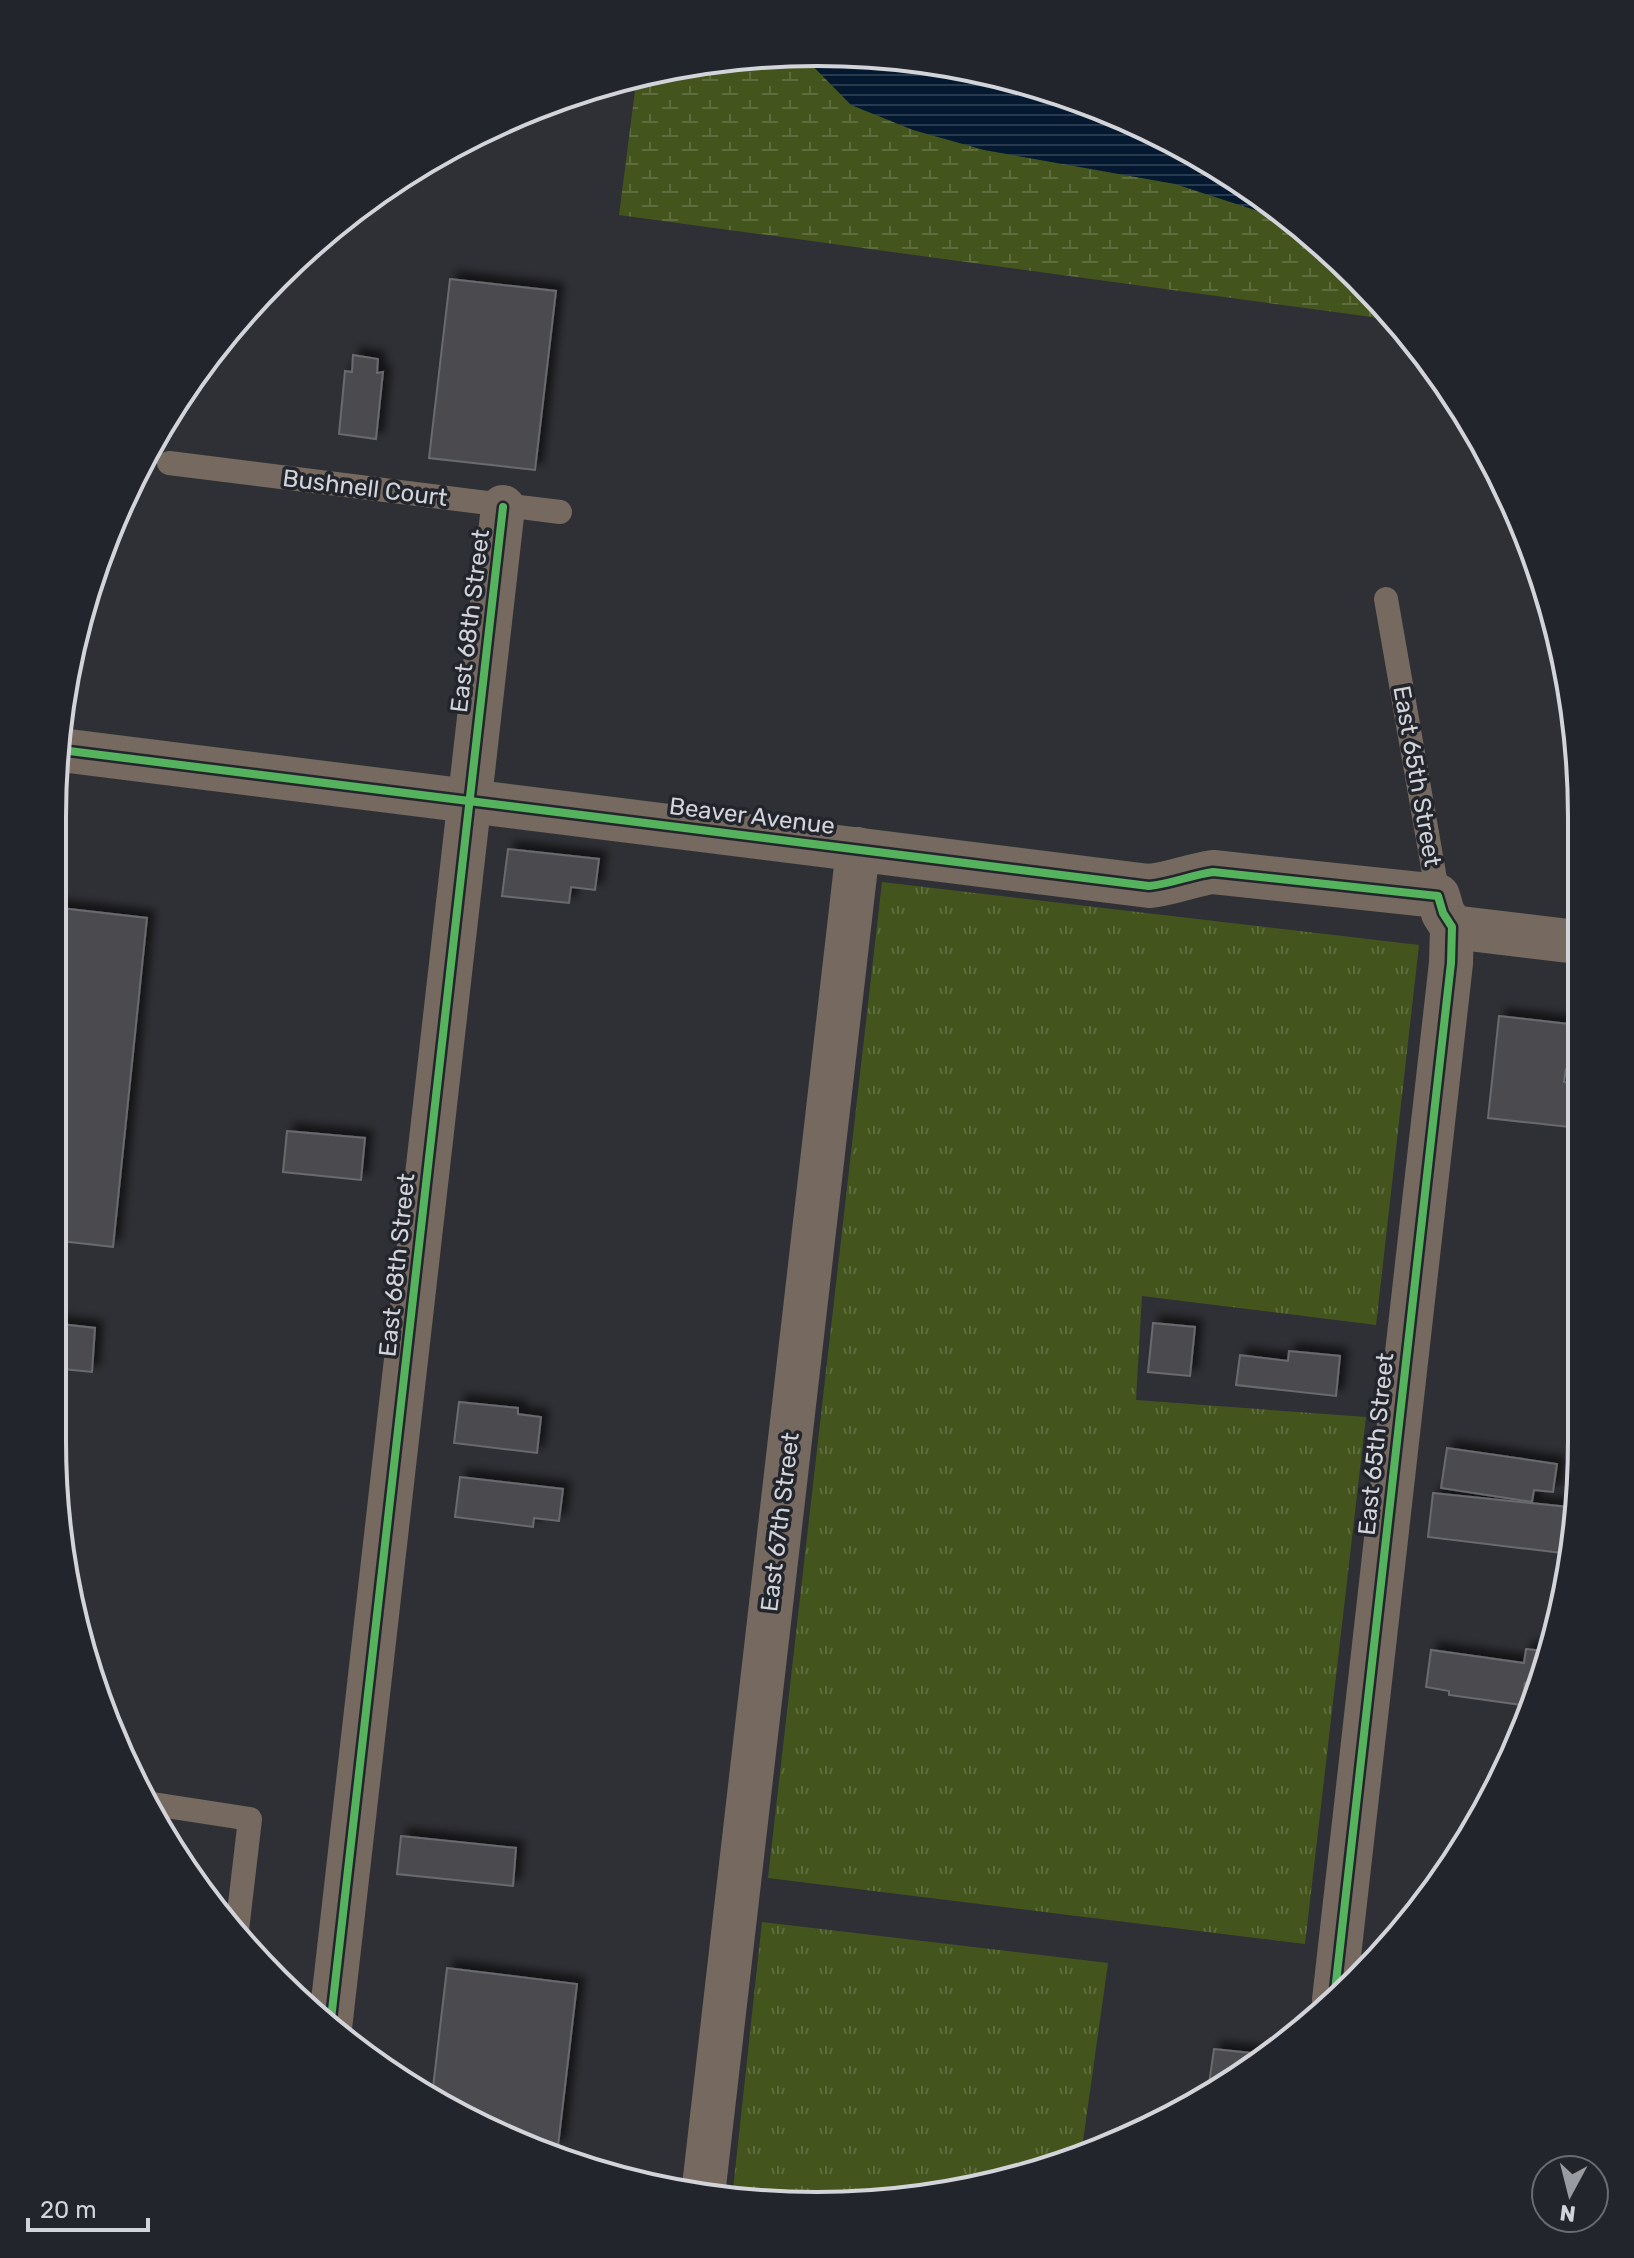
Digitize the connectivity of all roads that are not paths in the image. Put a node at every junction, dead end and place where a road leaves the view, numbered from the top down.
1 (169, 463) dead end
2 (503, 507) junction
3 (560, 512) dead end
4 (1386, 599) dead end
5 (69, 751) edge
6 (469, 801) junction
7 (858, 849) junction
8 (1445, 911) junction
9 (1568, 940) edge
10 (161, 1805) edge
11 (238, 1919) edge
12 (1336, 1983) edge
13 (332, 2014) edge
14 (704, 2184) edge

1 - 2 lane, Bushnell Court
2 - 3 lane, Bushnell Court
2 - 6 street, East 68th Street
4 - 8 lane, East 65th Street
5 - 6 street, Beaver Avenue
6 - 7 street, Beaver Avenue
6 - 13 street, East 68th Street
7 - 8 street, Beaver Avenue
7 - 14 street, East 67th Street
8 - 9 street, Beaver Avenue
8 - 12 street, East 65th Street
10 - 11 lane

